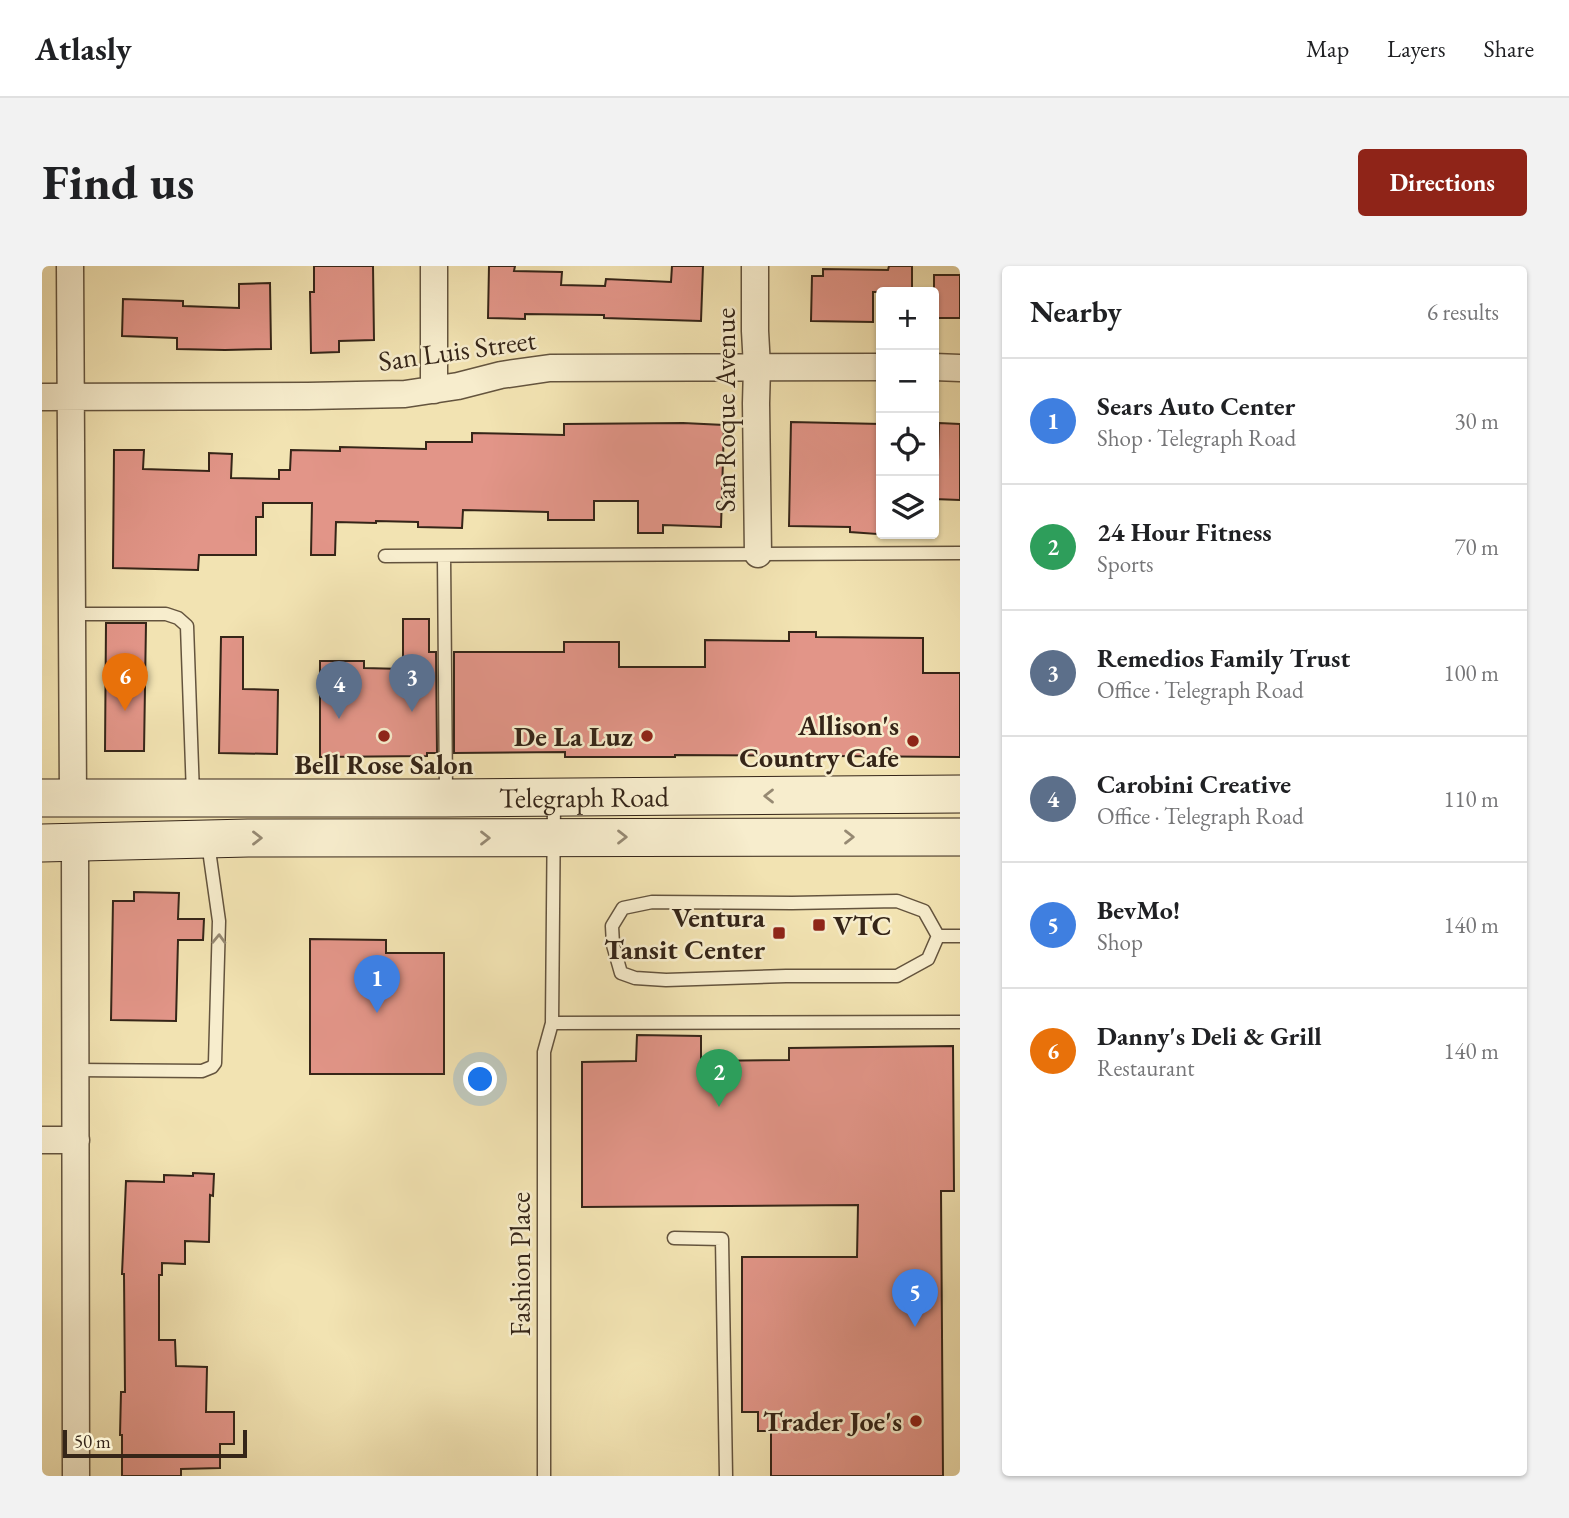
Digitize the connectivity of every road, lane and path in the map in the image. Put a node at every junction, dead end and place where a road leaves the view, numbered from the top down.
1 (70, 266) edge
2 (434, 266) edge
3 (755, 266) edge
4 (757, 367) junction
5 (876, 367) edge
6 (939, 368) edge
7 (960, 368) edge
8 (434, 390) junction
9 (42, 397) edge
10 (71, 397) junction
11 (960, 553) edge
12 (758, 554) junction
13 (385, 556) dead end
14 (444, 556) junction
15 (72, 614) junction
16 (960, 794) edge
17 (554, 797) junction
18 (446, 798) junction
19 (58, 799) edge
20 (193, 799) junction
21 (265, 799) junction
22 (42, 822) edge
23 (553, 837) junction
24 (960, 837) edge
25 (336, 838) junction
26 (207, 839) junction
27 (58, 843) edge
28 (938, 936) junction
29 (960, 936) edge
30 (960, 1022) edge
31 (552, 1023) junction
32 (75, 1070) junction
33 (42, 1140) edge
34 (76, 1140) junction
35 (674, 1238) dead end
36 (76, 1476) edge
37 (544, 1476) edge
38 (726, 1476) edge

1 - 10 street
2 - 8 street
3 - 4 street, San Roque Avenue
4 - 5 street, San Luis Street
4 - 8 street, San Luis Street
4 - 12 street, San Roque Avenue
6 - 7 street
8 - 10 street, San Luis Street
9 - 10 street, San Luis Street
10 - 15 street
11 - 12 lane
12 - 14 lane
13 - 14 lane
14 - 18 lane
15 - 19 street
15 - 20 lane
16 -> 17 main road, Telegraph Road
17 - 18 main road, Telegraph Road
17 - 23 lane
18 - 21 main road, Telegraph Road
18 - 25 main road
19 - 20 main road, Telegraph Road
19 - 22 main road
20 - 21 main road, Telegraph Road
21 - 27 main road
23 -> 24 main road, Telegraph Road
25 -> 23 main road, Telegraph Road
23 - 31 lane
26 -> 25 main road, Telegraph Road
26 - 27 main road, Telegraph Road
32 -> 26 lane
27 - 32 street
28 - 28 lane
28 - 29 lane
30 - 31 lane
31 - 37 lane, Fashion Place
32 - 34 street
33 - 34 street
34 - 36 street
35 - 38 lane

